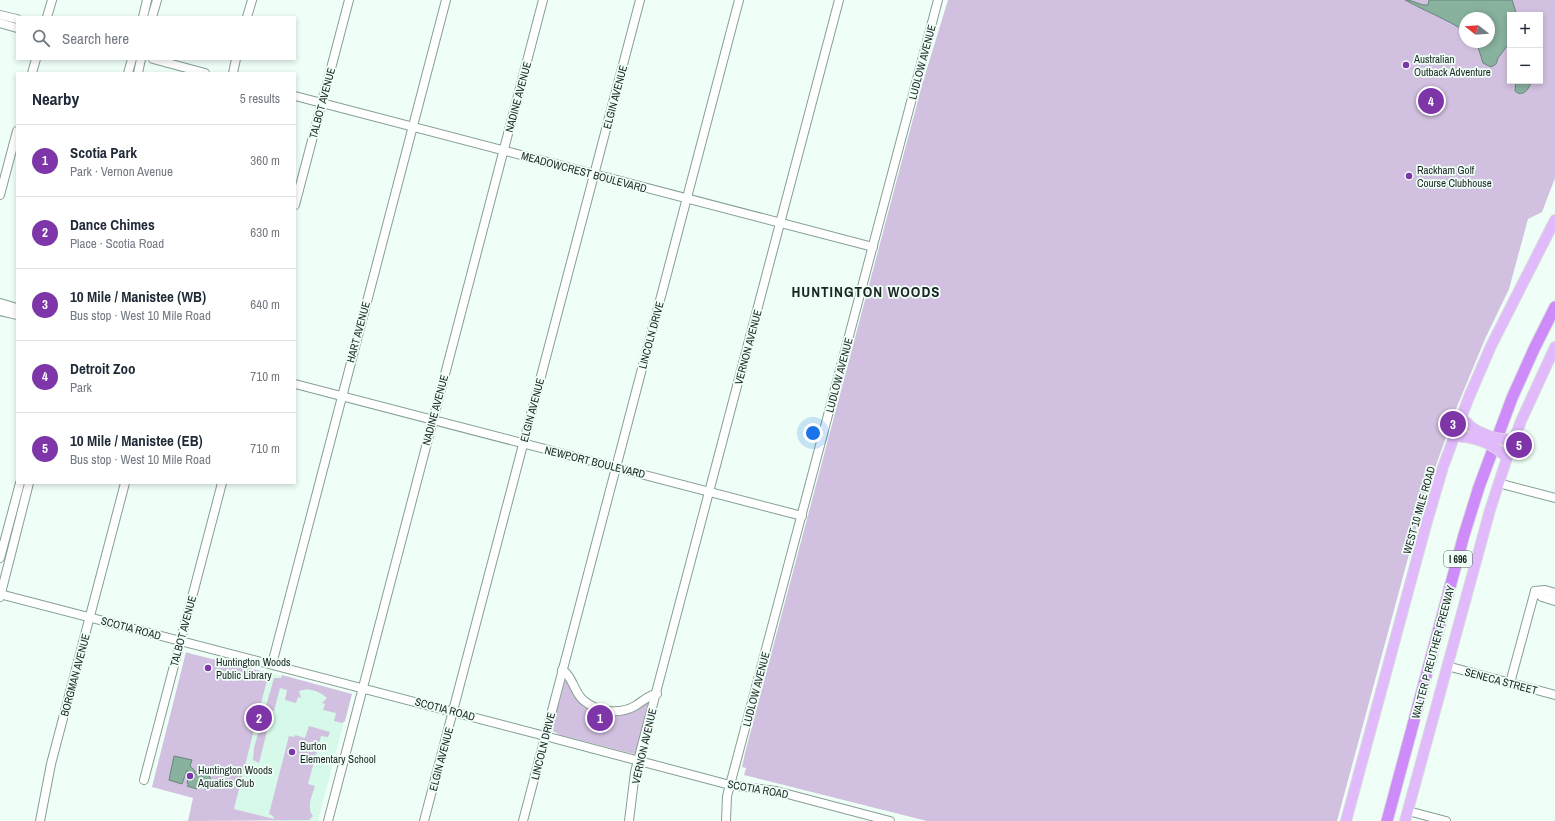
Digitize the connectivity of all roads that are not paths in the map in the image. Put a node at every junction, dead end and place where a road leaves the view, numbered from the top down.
1 (52, 0) edge
2 (147, 0) edge
3 (157, 0) edge
4 (252, 0) edge
5 (349, 0) edge
6 (446, 0) edge
7 (543, 0) edge
8 (640, 0) edge
9 (739, 0) edge
10 (839, 0) edge
11 (938, 0) edge
12 (0, 14) edge
13 (47, 16) edge
14 (143, 16) edge
15 (152, 16) edge
16 (247, 16) edge
17 (16, 19) edge
18 (0, 23) edge
19 (16, 28) edge
20 (36, 60) edge
21 (132, 60) edge
22 (141, 60) edge
23 (157, 60) edge
24 (236, 60) edge
25 (32, 72) edge
26 (128, 72) edge
27 (138, 72) edge
28 (201, 72) edge
29 (233, 72) edge
30 (296, 96) edge
31 (322, 103) junction
32 (413, 127) junction
33 (16, 135) edge
34 (504, 151) junction
35 (594, 174) junction
36 (0, 196) edge
37 (687, 199) junction
38 (296, 201) edge
39 (1555, 220) edge
40 (780, 223) junction
41 (873, 247) junction
42 (0, 303) edge
43 (1555, 307) edge
44 (16, 308) edge
45 (0, 311) edge
46 (16, 316) edge
47 (1555, 346) edge
48 (296, 384) edge
49 (342, 396) junction
50 (1464, 411) junction
51 (432, 420) junction
52 (1512, 436) junction
53 (1456, 438) junction
54 (524, 444) junction
55 (1503, 460) junction
56 (616, 468) junction
57 (1498, 482) junction
58 (20, 484) edge
59 (29, 484) edge
60 (125, 484) edge
61 (222, 484) edge
62 (710, 492) junction
63 (1555, 498) edge
64 (16, 500) junction
65 (24, 502) junction
66 (802, 516) junction
67 (0, 558) edge
68 (1535, 591) junction
69 (1555, 593) edge
70 (0, 595) edge
71 (1555, 601) edge
72 (90, 617) junction
73 (180, 641) junction
74 (272, 664) junction
75 (1447, 666) junction
76 (562, 670) junction
77 (1510, 683) junction
78 (362, 688) junction
79 (657, 694) junction
80 (1555, 695) edge
81 (453, 712) junction
82 (545, 736) junction
83 (639, 761) junction
84 (144, 780) dead end
85 (730, 785) junction
86 (1408, 811) junction
87 (40, 821) edge
88 (328, 821) edge
89 (424, 821) edge
90 (523, 821) edge
91 (629, 821) edge
92 (726, 821) edge
93 (890, 821) edge
94 (1346, 821) edge
95 (1387, 821) edge
96 (1405, 821) edge
97 (1446, 821) edge

1 - 13 street
2 - 14 street
3 - 15 street
4 - 16 street
5 - 31 street, TALBOT AVENUE
6 - 32 street, HART AVENUE
7 - 34 street, NADINE AVENUE
8 - 35 street, ELGIN AVENUE
9 - 37 street, LINCOLN DRIVE
10 - 40 street, VERNON AVENUE
11 - 41 street, LUDLOW AVENUE
12 - 17 street
18 - 19 street
20 - 25 street
21 - 26 street
22 - 27 street
23 - 28 street
24 - 29 street
30 - 31 street, MEADOWCREST BOULEVARD
31 - 32 street, MEADOWCREST BOULEVARD
31 - 38 street, TALBOT AVENUE
32 - 34 street, MEADOWCREST BOULEVARD
32 - 49 street, HART AVENUE
33 - 36 street
34 - 35 street, MEADOWCREST BOULEVARD
34 - 51 street, NADINE AVENUE
35 - 37 street, MEADOWCREST BOULEVARD
35 - 54 street, ELGIN AVENUE
37 - 40 street, MEADOWCREST BOULEVARD
37 - 56 street, LINCOLN DRIVE
39 - 50 main road, WEST 10 MILE ROAD
40 - 41 street, MEADOWCREST BOULEVARD
40 - 62 street, VERNON AVENUE
41 - 66 street, LUDLOW AVENUE
42 - 44 street
43 - 95 highway, WALTER P REUTHER FREEWAY / I 696
45 - 46 street
47 - 52 main road
48 - 49 street, NEWPORT BOULEVARD
49 - 51 street, NEWPORT BOULEVARD
49 - 74 street, HART AVENUE
50 - 52 main road, bridge
50 - 53 main road, WEST 10 MILE ROAD
51 - 54 street, NEWPORT BOULEVARD
51 - 78 street, NADINE AVENUE
52 - 55 main road
53 - 55 main road, bridge
53 - 94 main road, WEST 10 MILE ROAD
54 - 56 street, NEWPORT BOULEVARD
54 - 81 street, ELGIN AVENUE
55 - 57 main road
56 - 62 street, NEWPORT BOULEVARD
56 - 76 street, LINCOLN DRIVE
57 - 63 street
57 - 75 main road
58 - 64 street
59 - 65 street
60 - 72 street, BORGMAN AVENUE
61 - 73 street, TALBOT AVENUE
62 - 66 street, NEWPORT BOULEVARD
62 - 79 street, VERNON AVENUE
64 - 65 street
64 - 67 street
65 - 70 street
66 - 85 street, LUDLOW AVENUE
68 - 69 street
68 - 71 street
68 - 77 street
70 - 72 street, SCOTIA ROAD
72 - 73 street, SCOTIA ROAD
72 - 87 street, BORGMAN AVENUE
73 - 74 street, SCOTIA ROAD
73 - 84 street, TALBOT AVENUE
74 - 78 street, SCOTIA ROAD
75 - 77 street, SENECA STREET
75 - 86 main road
76 - 79 street, VERNON AVENUE
76 - 82 street, LINCOLN DRIVE
77 - 80 street, SENECA STREET
78 - 81 street, SCOTIA ROAD
78 - 88 street, NADINE AVENUE
79 - 83 street, VERNON AVENUE
81 - 82 street, SCOTIA ROAD
81 - 89 street, ELGIN AVENUE
82 - 83 street, SCOTIA ROAD
82 - 90 street, LINCOLN DRIVE
83 - 85 street, SCOTIA ROAD
83 - 91 street, VERNON AVENUE
85 - 92 street, LUDLOW AVENUE
85 - 93 street, SCOTIA ROAD
86 - 96 main road
86 - 97 street

